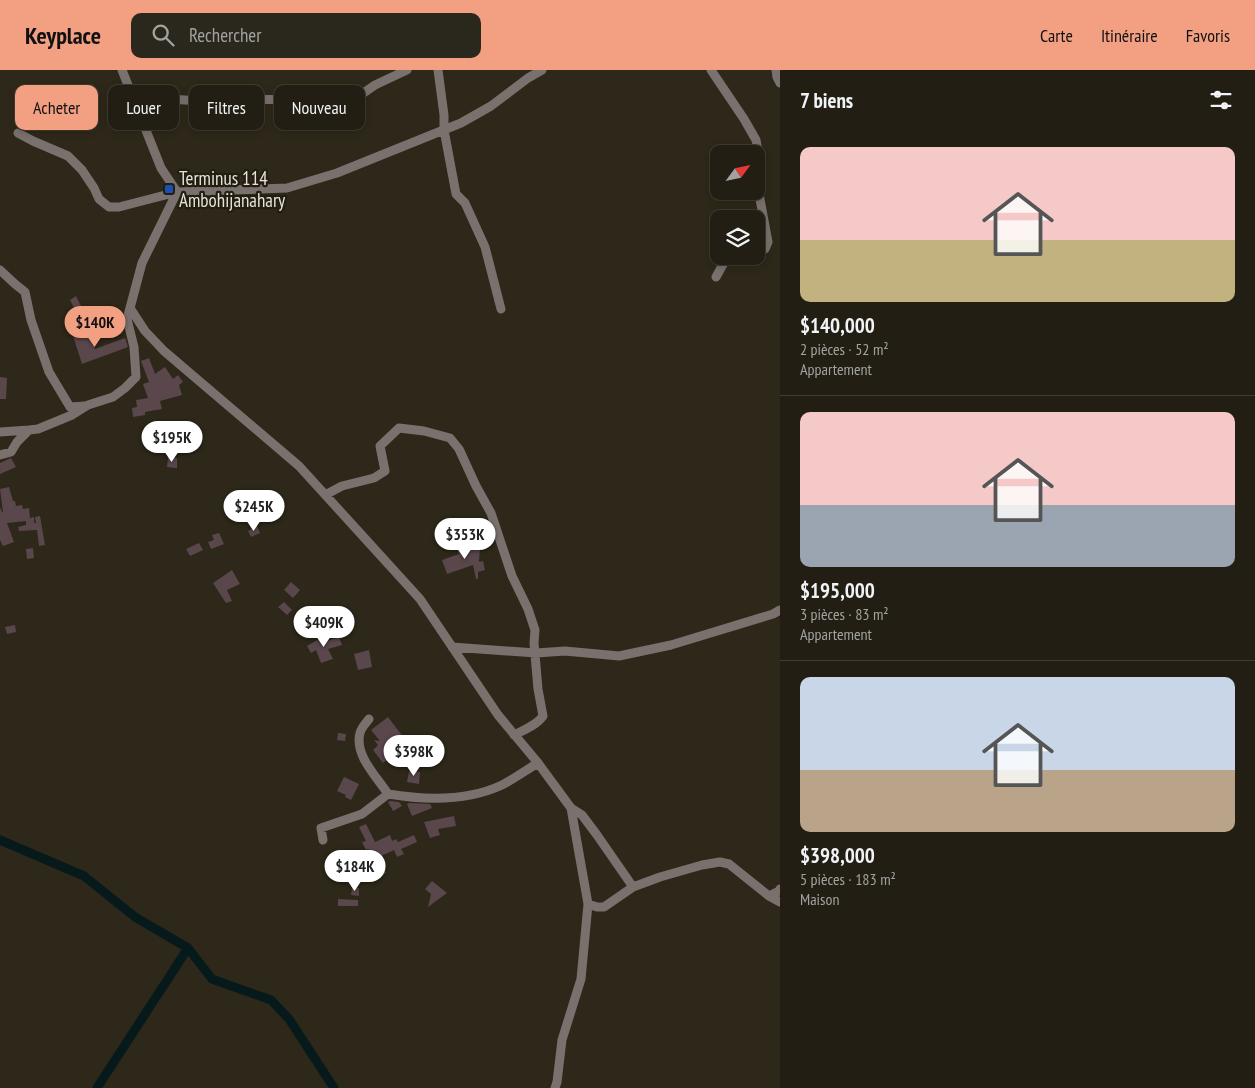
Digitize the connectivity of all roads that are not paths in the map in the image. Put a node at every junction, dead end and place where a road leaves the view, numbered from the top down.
1 (122, 70) edge
2 (407, 70) edge
3 (438, 70) edge
4 (542, 70) edge
5 (711, 70) edge
6 (776, 70) edge
7 (780, 83) edge
8 (128, 85) edge
9 (179, 100) edge
10 (145, 130) edge
11 (444, 130) junction
12 (18, 133) dead end
13 (177, 192) junction
14 (762, 210) edge
15 (765, 226) edge
16 (765, 249) edge
17 (723, 265) edge
18 (0, 270) edge
19 (716, 277) dead end
20 (130, 308) junction
21 (501, 309) dead end
22 (88, 405) junction
23 (29, 430) junction
24 (0, 432) edge
25 (0, 455) edge
26 (325, 495) junction
27 (780, 610) edge
28 (452, 647) junction
29 (536, 653) junction
30 (369, 719) dead end
31 (514, 735) junction
32 (538, 763) junction
33 (388, 794) junction
34 (571, 808) junction
35 (323, 840) dead end
36 (633, 887) junction
37 (780, 888) edge
38 (769, 896) junction
39 (780, 902) edge
40 (588, 904) junction
41 (555, 1088) edge

1 - 8 street
2 - 9 street
3 - 11 street
4 - 11 street
5 - 14 street
6 - 7 street
10 - 13 street
11 - 13 street
11 - 21 street
12 - 13 street
13 - 20 street
15 - 16 street
17 - 19 street
18 - 22 street
20 - 22 street
20 - 26 street
22 - 23 street
23 - 24 street
23 - 25 street
26 - 28 street
26 - 29 street
27 - 29 street
28 - 29 street
28 - 31 street
29 - 31 street
30 - 33 street
31 - 32 street
32 - 33 street
32 - 34 street
33 - 35 street
34 - 36 street
34 - 40 street
36 - 38 street
36 - 40 street
37 - 38 street
38 - 39 street
40 - 41 street

